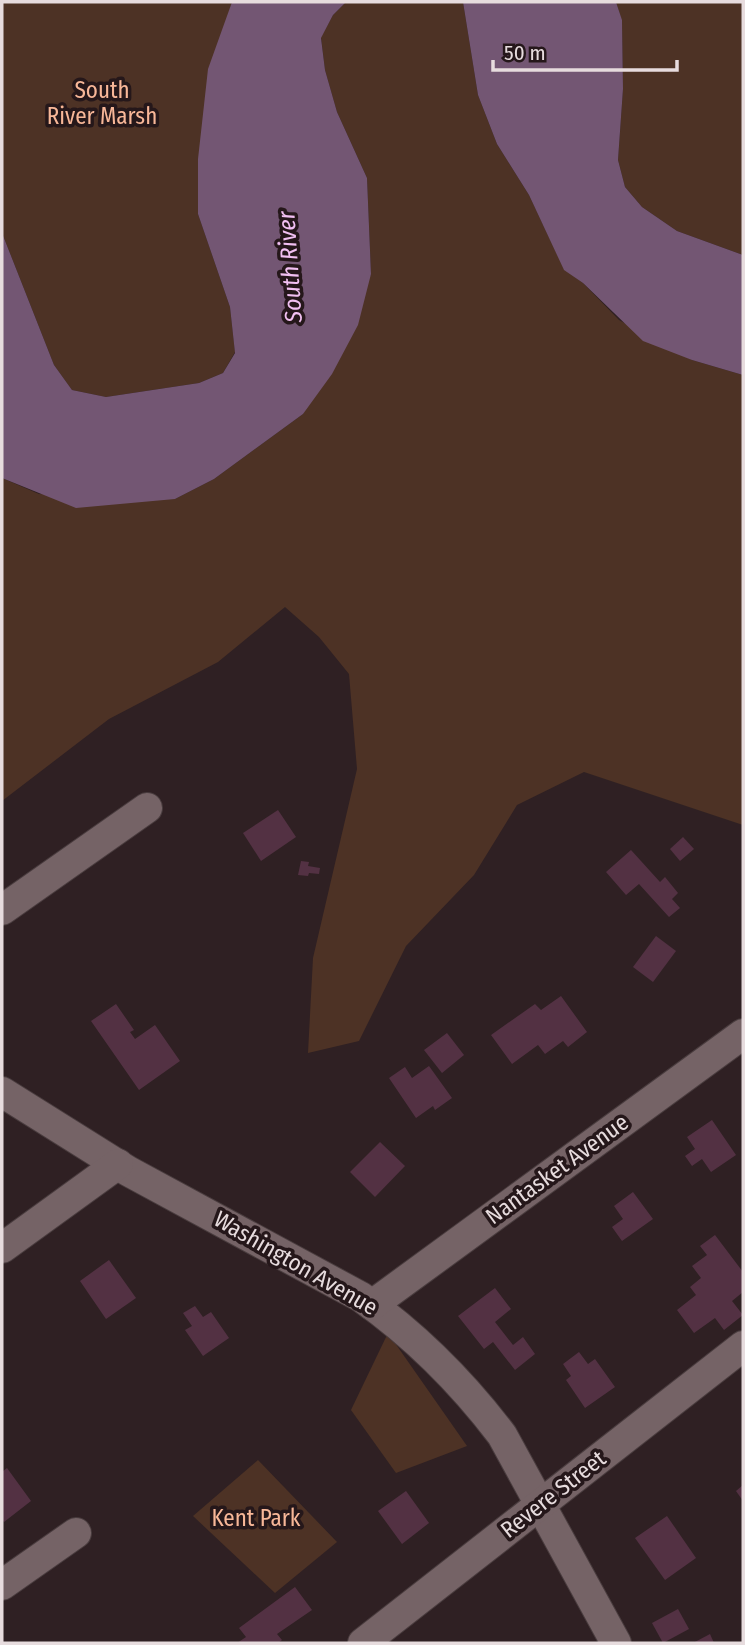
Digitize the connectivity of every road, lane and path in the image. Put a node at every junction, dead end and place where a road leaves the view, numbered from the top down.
1 (147, 808) dead end
2 (2, 910) edge
3 (743, 1034) edge
4 (2, 1092) edge
5 (118, 1164) junction
6 (2, 1248) edge
7 (372, 1305) junction
8 (743, 1346) edge
9 (541, 1504) junction
10 (76, 1533) dead end
11 (2, 1585) edge
12 (363, 1643) edge
13 (616, 1643) edge

1 - 2 street
3 - 7 street, Nantasket Avenue
4 - 5 street, Washington Avenue
5 - 6 street
5 - 7 street, Washington Avenue
7 - 9 street, Washington Avenue
8 - 9 street, Revere Street
9 - 12 street, Revere Street
9 - 13 street, Washington Avenue
10 - 11 street

